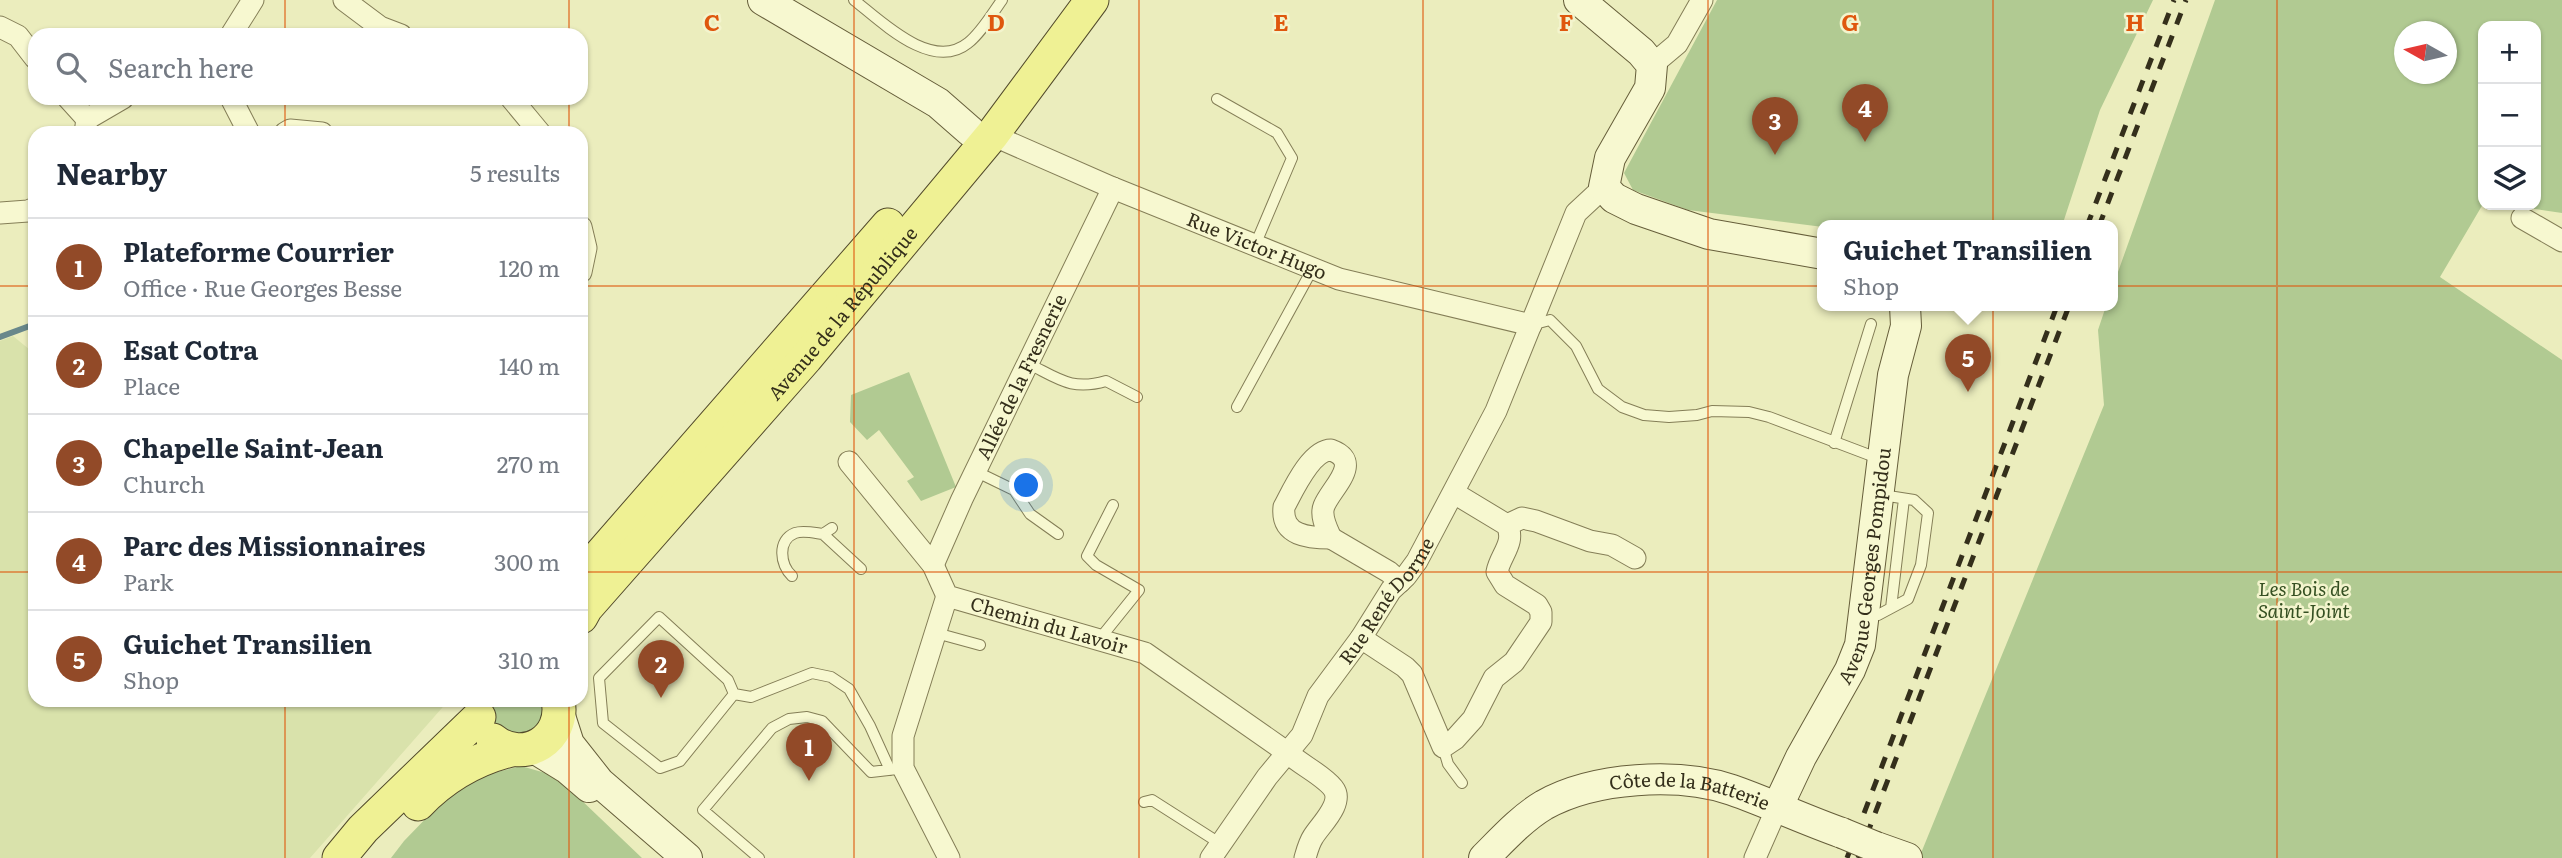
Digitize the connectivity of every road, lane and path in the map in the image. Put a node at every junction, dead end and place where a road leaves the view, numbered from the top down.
1 (253, 0) edge
2 (344, 0) edge
3 (763, 0) edge
4 (854, 0) edge
5 (1002, 0) edge
6 (1090, 0) edge
7 (1579, 0) edge
8 (1702, 0) edge
9 (0, 27) edge
10 (235, 28) edge
11 (383, 28) edge
12 (28, 49) edge
13 (1652, 65) junction
14 (1217, 99) dead end
15 (72, 105) edge
16 (114, 105) edge
17 (235, 105) edge
18 (517, 105) edge
19 (86, 126) edge
20 (245, 126) edge
21 (534, 126) edge
22 (981, 133) junction
23 (1604, 187) junction
24 (1113, 188) junction
25 (28, 211) edge
26 (0, 213) edge
27 (2522, 218) dead end
28 (2562, 241) edge
29 (1256, 243) junction
30 (1817, 253) edge
31 (1313, 268) junction
32 (1905, 311) edge
33 (1871, 324) dead end
34 (1531, 325) junction
35 (1029, 364) junction
36 (1137, 397) dead end
37 (1237, 407) dead end
38 (1834, 443) junction
39 (1882, 460) junction
40 (849, 462) dead end
41 (977, 472) junction
42 (1454, 493) junction
43 (1891, 497) junction
44 (1113, 505) dead end
45 (1507, 525) junction
46 (1058, 534) dead end
47 (1331, 538) dead end
48 (1635, 558) dead end
49 (933, 565) junction
50 (588, 569) edge
51 (861, 569) dead end
52 (792, 576) dead end
53 (1400, 582) junction
54 (947, 596) junction
55 (588, 606) edge
56 (1878, 611) junction
57 (936, 634) junction
58 (1361, 638) junction
59 (1098, 641) junction
60 (980, 645) dead end
61 (734, 694) junction
62 (559, 707) edge
63 (480, 708) edge
64 (1443, 747) junction
65 (522, 749) junction
66 (1288, 753) junction
67 (897, 769) junction
68 (1462, 783) dead end
69 (1143, 802) dead end
70 (1777, 808) junction
71 (1216, 851) edge
72 (340, 858) edge
73 (366, 858) edge
74 (671, 858) edge
75 (687, 858) edge
76 (759, 858) edge
77 (948, 858) edge
78 (1305, 858) edge
79 (1484, 858) edge
80 (1755, 858) edge
81 (1906, 858) edge

1 - 10 street
2 - 11 street
3 - 22 street, Rue Victor Hugo
4 - 5 lane
6 - 22 main road, Avenue de la République
7 - 13 street
8 - 13 street
9 - 12 street
13 - 23 street
14 - 29 lane
15 - 19 street
16 - 19 street
17 - 20 street
18 - 21 street
22 - 24 street, Rue Victor Hugo
22 - 50 main road, Avenue de la République
22 - 55 main road, Avenue de la République
23 - 30 street
23 - 34 street, Rue René Dorme
24 - 29 street, Rue Victor Hugo
24 - 35 street, Allée de la Fresnerie
25 - 26 street
27 - 28 street
29 - 31 street, Rue Victor Hugo
31 - 34 street, Rue Victor Hugo
31 - 37 lane
32 - 39 street, Avenue Georges Pompidou
33 - 38 lane
34 - 38 lane
34 - 42 street, Rue René Dorme
35 - 36 lane
35 - 41 street, Allée de la Fresnerie
38 - 39 lane
39 - 43 street, Avenue Georges Pompidou
40 - 49 street, Chemin du Lavoir
41 - 46 lane
41 - 49 street, Allée de la Fresnerie
42 - 45 street
42 - 53 street, Rue René Dorme
43 - 56 street, Avenue Georges Pompidou
43 - 56 lane
44 - 59 lane
45 - 48 street
45 - 64 street
47 - 53 street
49 - 54 street, Chemin du Lavoir
51 - 52 lane
53 - 58 street, Rue René Dorme
54 - 57 street
54 - 59 street, Chemin du Lavoir
56 - 70 street, Avenue Georges Pompidou
57 - 60 lane
57 - 67 street
58 - 64 street
58 - 66 street, Rue René Dorme
59 - 66 street, Chemin du Lavoir
61 - 61 lane
61 - 67 lane
62 - 65 main road
62 - 75 street
63 - 65 main road
63 - 72 main road
64 - 68 lane
65 - 73 main road
65 - 74 street
66 - 71 street, Rue René Dorme
66 - 78 street, Chemin du Lavoir
67 - 76 lane
67 - 77 street
69 - 71 lane
70 - 79 street, Côte de la Batterie
70 - 80 street
70 - 81 street, Côte de la Batterie, bridge

